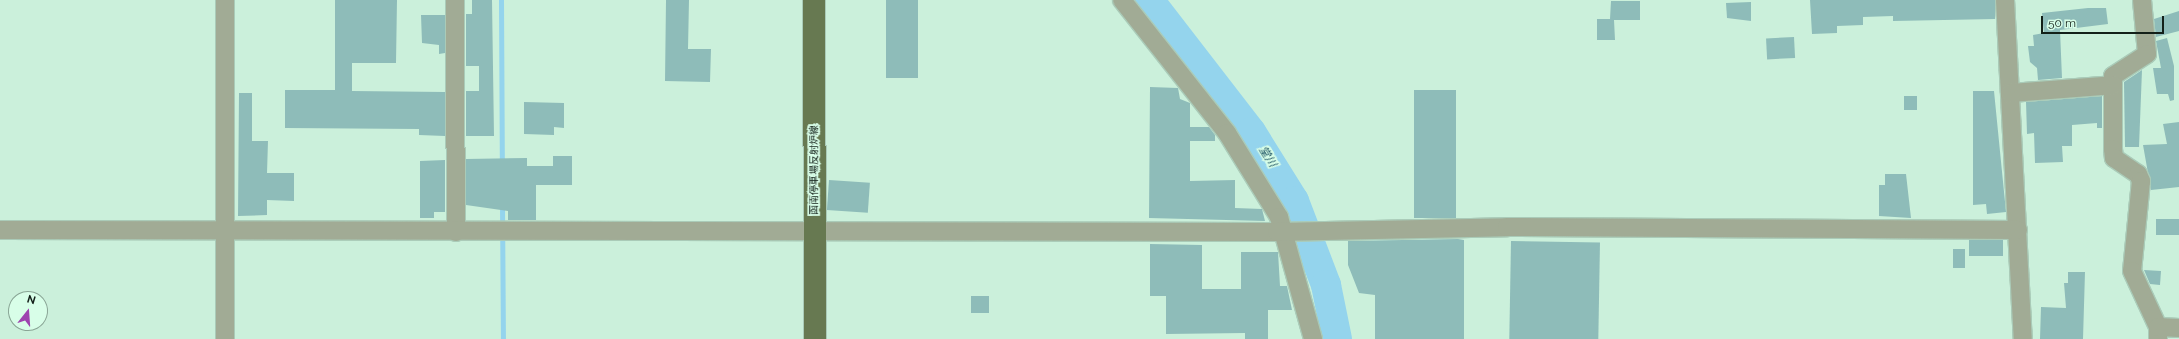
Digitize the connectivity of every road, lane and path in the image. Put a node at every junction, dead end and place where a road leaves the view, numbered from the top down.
1 (225, 0) edge
2 (455, 0) edge
3 (814, 0) edge
4 (1122, 0) edge
5 (2005, 0) edge
6 (2142, 0) edge
7 (2114, 85) junction
8 (2010, 93) junction
9 (0, 230) edge
10 (2018, 230) junction
11 (224, 231) junction
12 (1289, 231) junction
13 (456, 232) junction
14 (814, 233) junction
15 (2179, 328) edge
16 (2158, 336) edge
17 (225, 339) edge
18 (814, 339) edge
19 (1313, 339) edge
20 (2023, 339) edge

1 - 11 street
2 - 13 street
3 - 14 main road, 函南停車場反射炉線
4 - 12 street
5 - 8 street
6 - 7 street
7 - 8 street
7 - 16 street
8 - 10 street
9 - 11 street
10 - 12 street
10 - 20 street
11 - 13 street
11 - 17 street
12 - 14 street
12 - 19 street
13 - 14 street
14 - 18 main road, 函南停車場反射炉線
15 - 16 street

